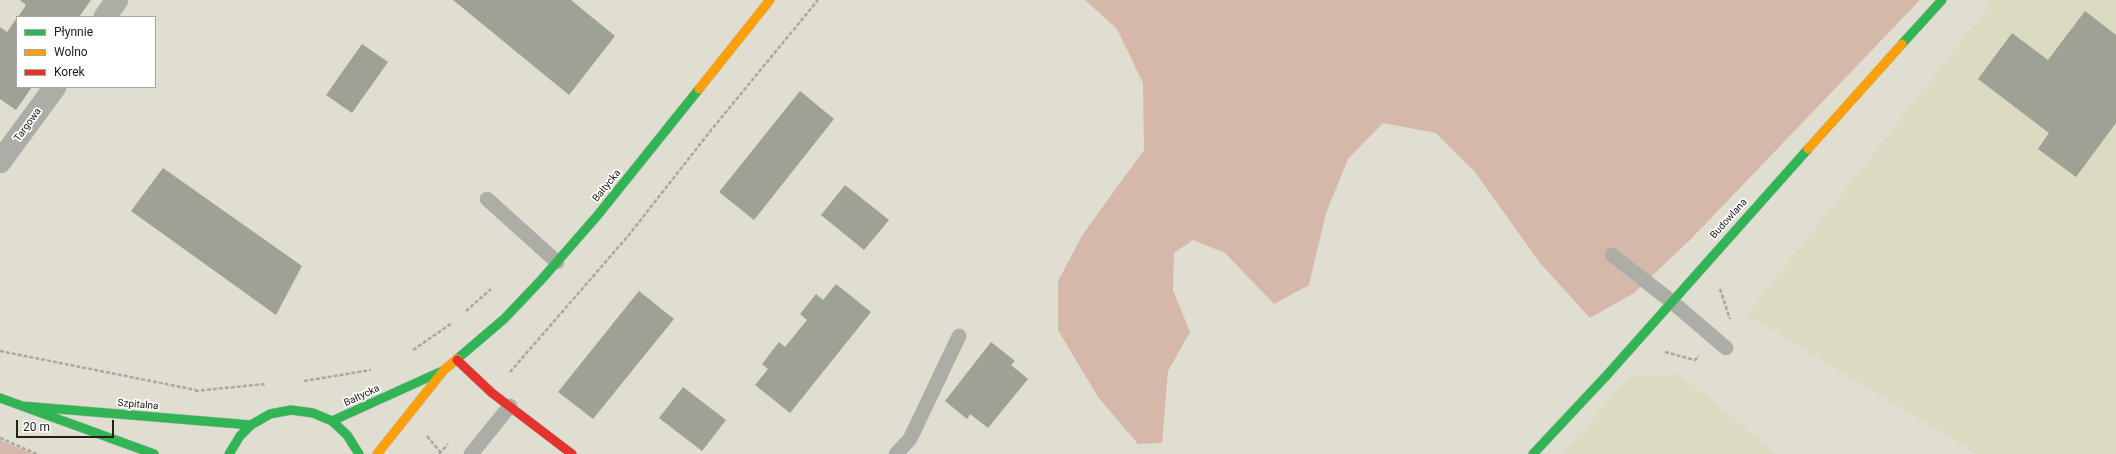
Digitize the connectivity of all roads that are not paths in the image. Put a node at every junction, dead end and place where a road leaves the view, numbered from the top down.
1 (118, 0) edge
2 (770, 0) edge
3 (1942, 0) edge
4 (106, 16) edge
5 (54, 88) edge
6 (0, 162) edge
7 (487, 199) dead end
8 (1612, 255) dead end
9 (557, 262) junction
10 (1671, 300) junction
11 (959, 336) dead end
12 (1726, 348) dead end
13 (457, 360) junction
14 (444, 370) junction
15 (0, 398) edge
16 (22, 406) junction
17 (510, 406) junction
18 (332, 421) junction
19 (251, 425) junction
20 (154, 454) edge
21 (229, 454) edge
22 (359, 454) edge
23 (377, 454) edge
24 (471, 454) edge
25 (572, 454) edge
26 (896, 454) edge
27 (1533, 454) edge

1 - 4 street
2 - 9 street, Bałtycka
3 - 10 street, Budowlana
5 - 6 street, Targowa
7 - 9 lane
8 - 10 lane
9 - 13 street, Bałtycka
10 - 12 lane
10 - 27 street, Budowlana
11 - 26 lane
13 - 14 street, Bałtycka
13 - 17 street
14 - 18 street, Bałtycka
14 - 23 street, Bałtycka
15 - 16 street, Szpitalna
16 - 19 street, Szpitalna
16 - 20 street, Szpitalna
17 - 24 lane
17 - 25 street
18 - 19 street
18 - 22 street
19 - 21 street

